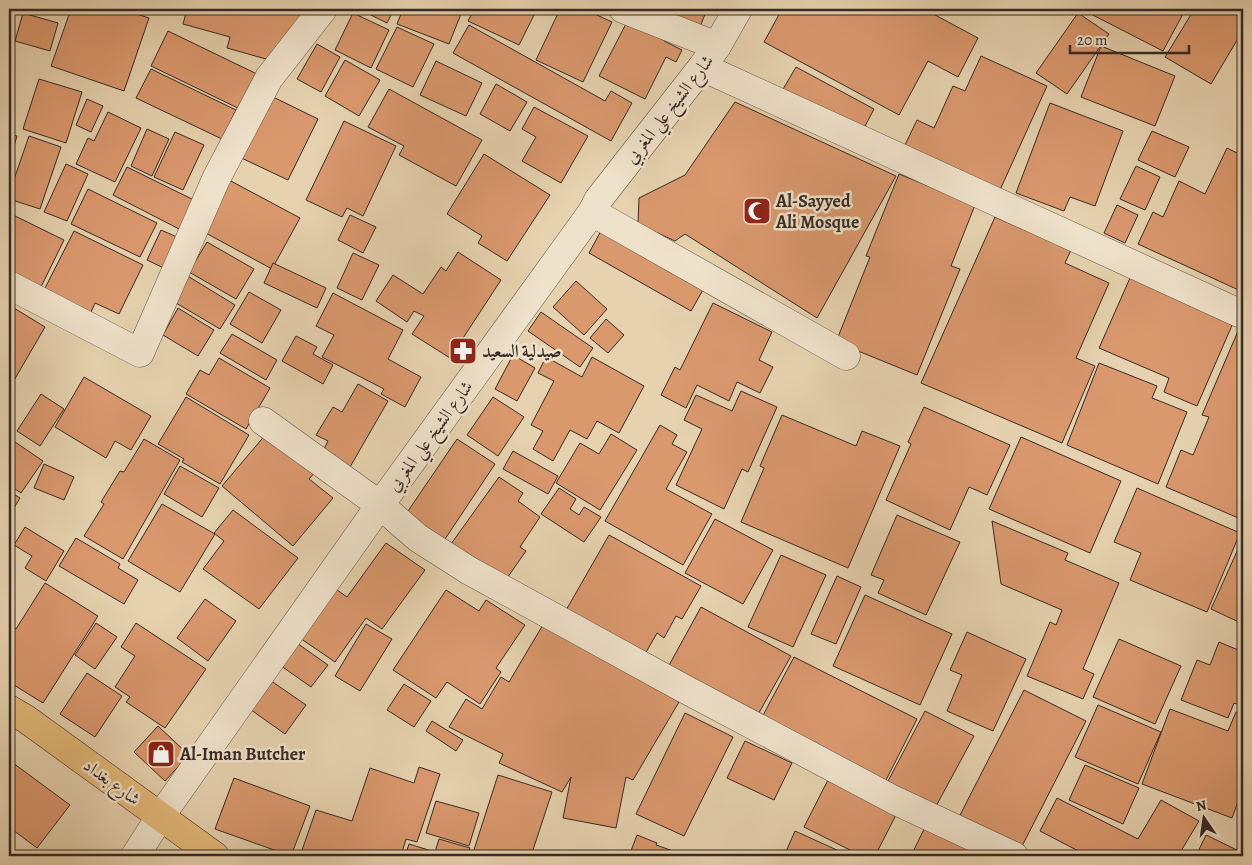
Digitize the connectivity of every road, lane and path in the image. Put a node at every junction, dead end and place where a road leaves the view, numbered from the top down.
1 (323, 9) edge
2 (624, 9) edge
3 (738, 9) edge
4 (710, 57) junction
5 (592, 212) junction
6 (9, 285) edge
7 (1239, 313) dead end
8 (846, 356) dead end
9 (263, 421) dead end
10 (380, 506) junction
11 (9, 709) edge
12 (160, 817) junction
13 (135, 856) edge
14 (215, 856) edge
15 (1014, 856) edge

1 - 6 street
2 - 4 street
3 - 4 street, شارع الشيخ علي المغربي
4 - 5 street, شارع الشيخ علي المغربي
4 - 7 street
5 - 8 street
5 - 10 street, شارع الشيخ علي المغربي
9 - 10 street
10 - 12 street, شارع الشيخ علي المغربي
10 - 15 street
11 - 12 main road, شارع بغداد
12 - 13 street, شارع الشيخ علي المغربي
12 - 14 main road, شارع بغداد

